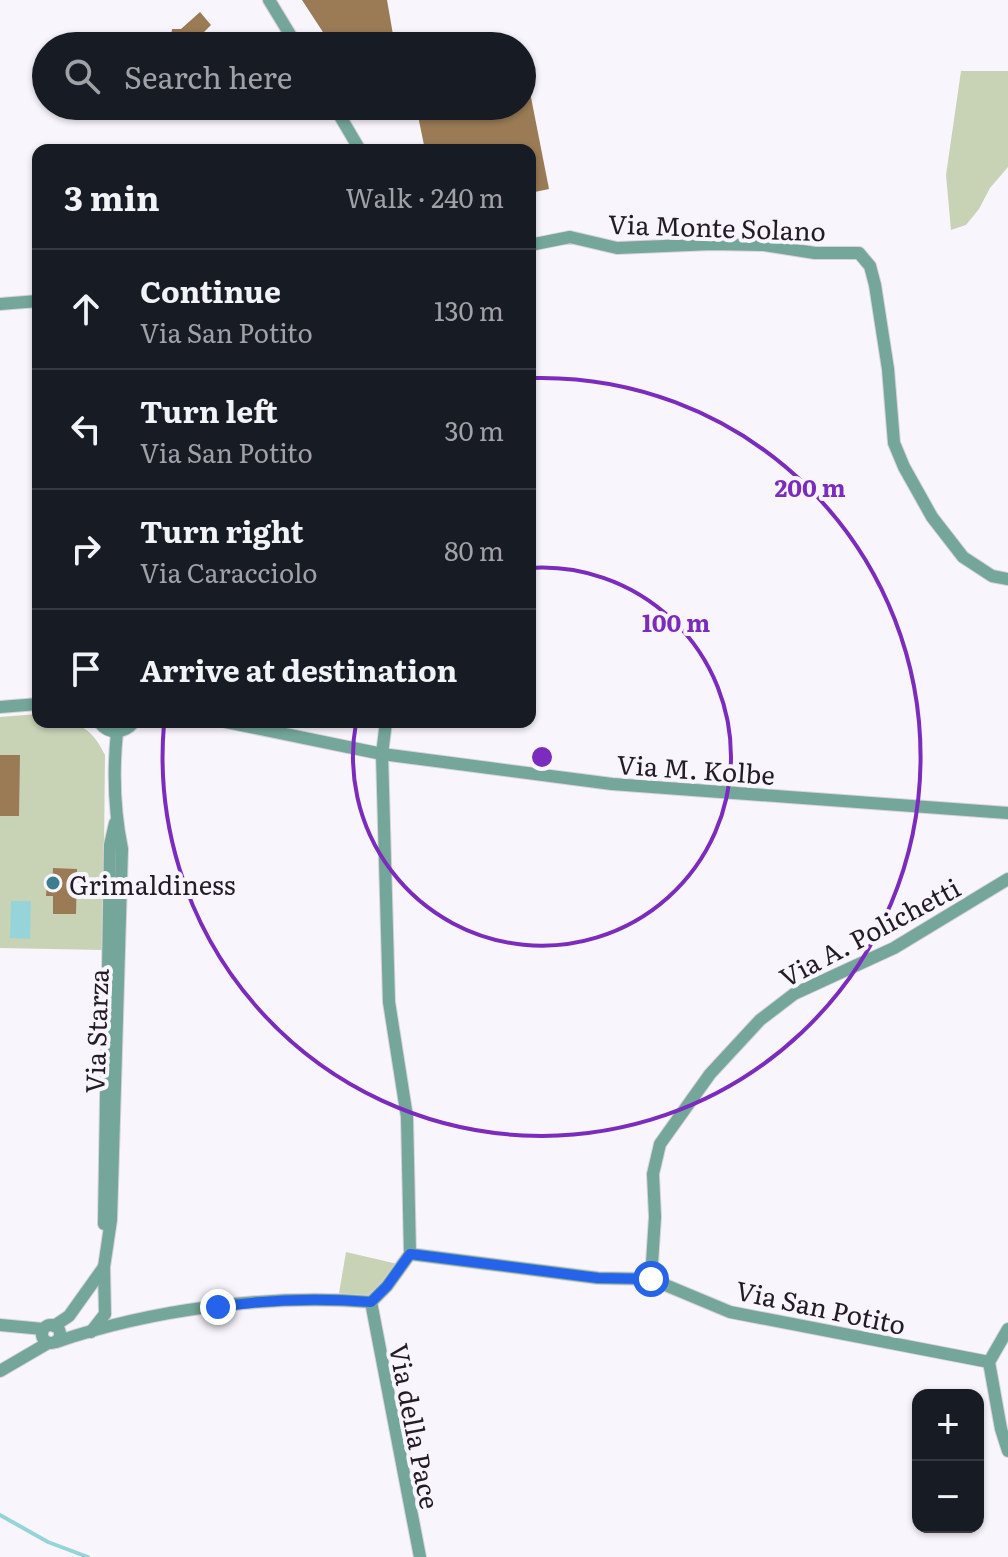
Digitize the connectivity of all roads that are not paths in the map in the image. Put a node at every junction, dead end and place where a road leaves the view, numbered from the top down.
1 (269, 0) edge
2 (288, 32) edge
3 (342, 120) edge
4 (356, 144) edge
5 (536, 244) edge
6 (32, 301) edge
7 (0, 304) edge
8 (1008, 579) edge
9 (32, 704) edge
10 (0, 707) edge
11 (106, 728) edge
12 (127, 728) edge
13 (255, 728) edge
14 (385, 728) edge
15 (117, 732) junction
16 (382, 754) junction
17 (1008, 813) edge
18 (1008, 879) edge
19 (410, 1254) junction
20 (104, 1267) junction
21 (651, 1279) junction
22 (371, 1302) junction
23 (0, 1325) edge
24 (48, 1327) junction
25 (1008, 1329) edge
26 (91, 1332) junction
27 (52, 1342) junction
28 (989, 1362) junction
29 (0, 1371) edge
30 (1008, 1451) edge
31 (420, 1557) edge

1 - 2 street
3 - 4 street
5 - 8 street, Via Monte Solano
6 - 7 street
9 - 10 street
11 - 15 street
12 - 15 street
13 - 16 street, Via M. Kolbe
14 - 16 street
15 - 20 street, Via Starza
16 - 17 street, Via M. Kolbe
16 - 19 street
18 - 21 street, Via A. Polichetti
19 - 21 street, Via San Potito
19 - 22 street
20 - 24 street
20 - 26 street, Via Starza
21 - 28 street, Via San Potito
22 - 26 street
22 - 31 street, Via della Pace
23 - 24 street
24 - 27 street
25 - 28 street
26 - 27 street
27 - 29 street
28 - 30 street

